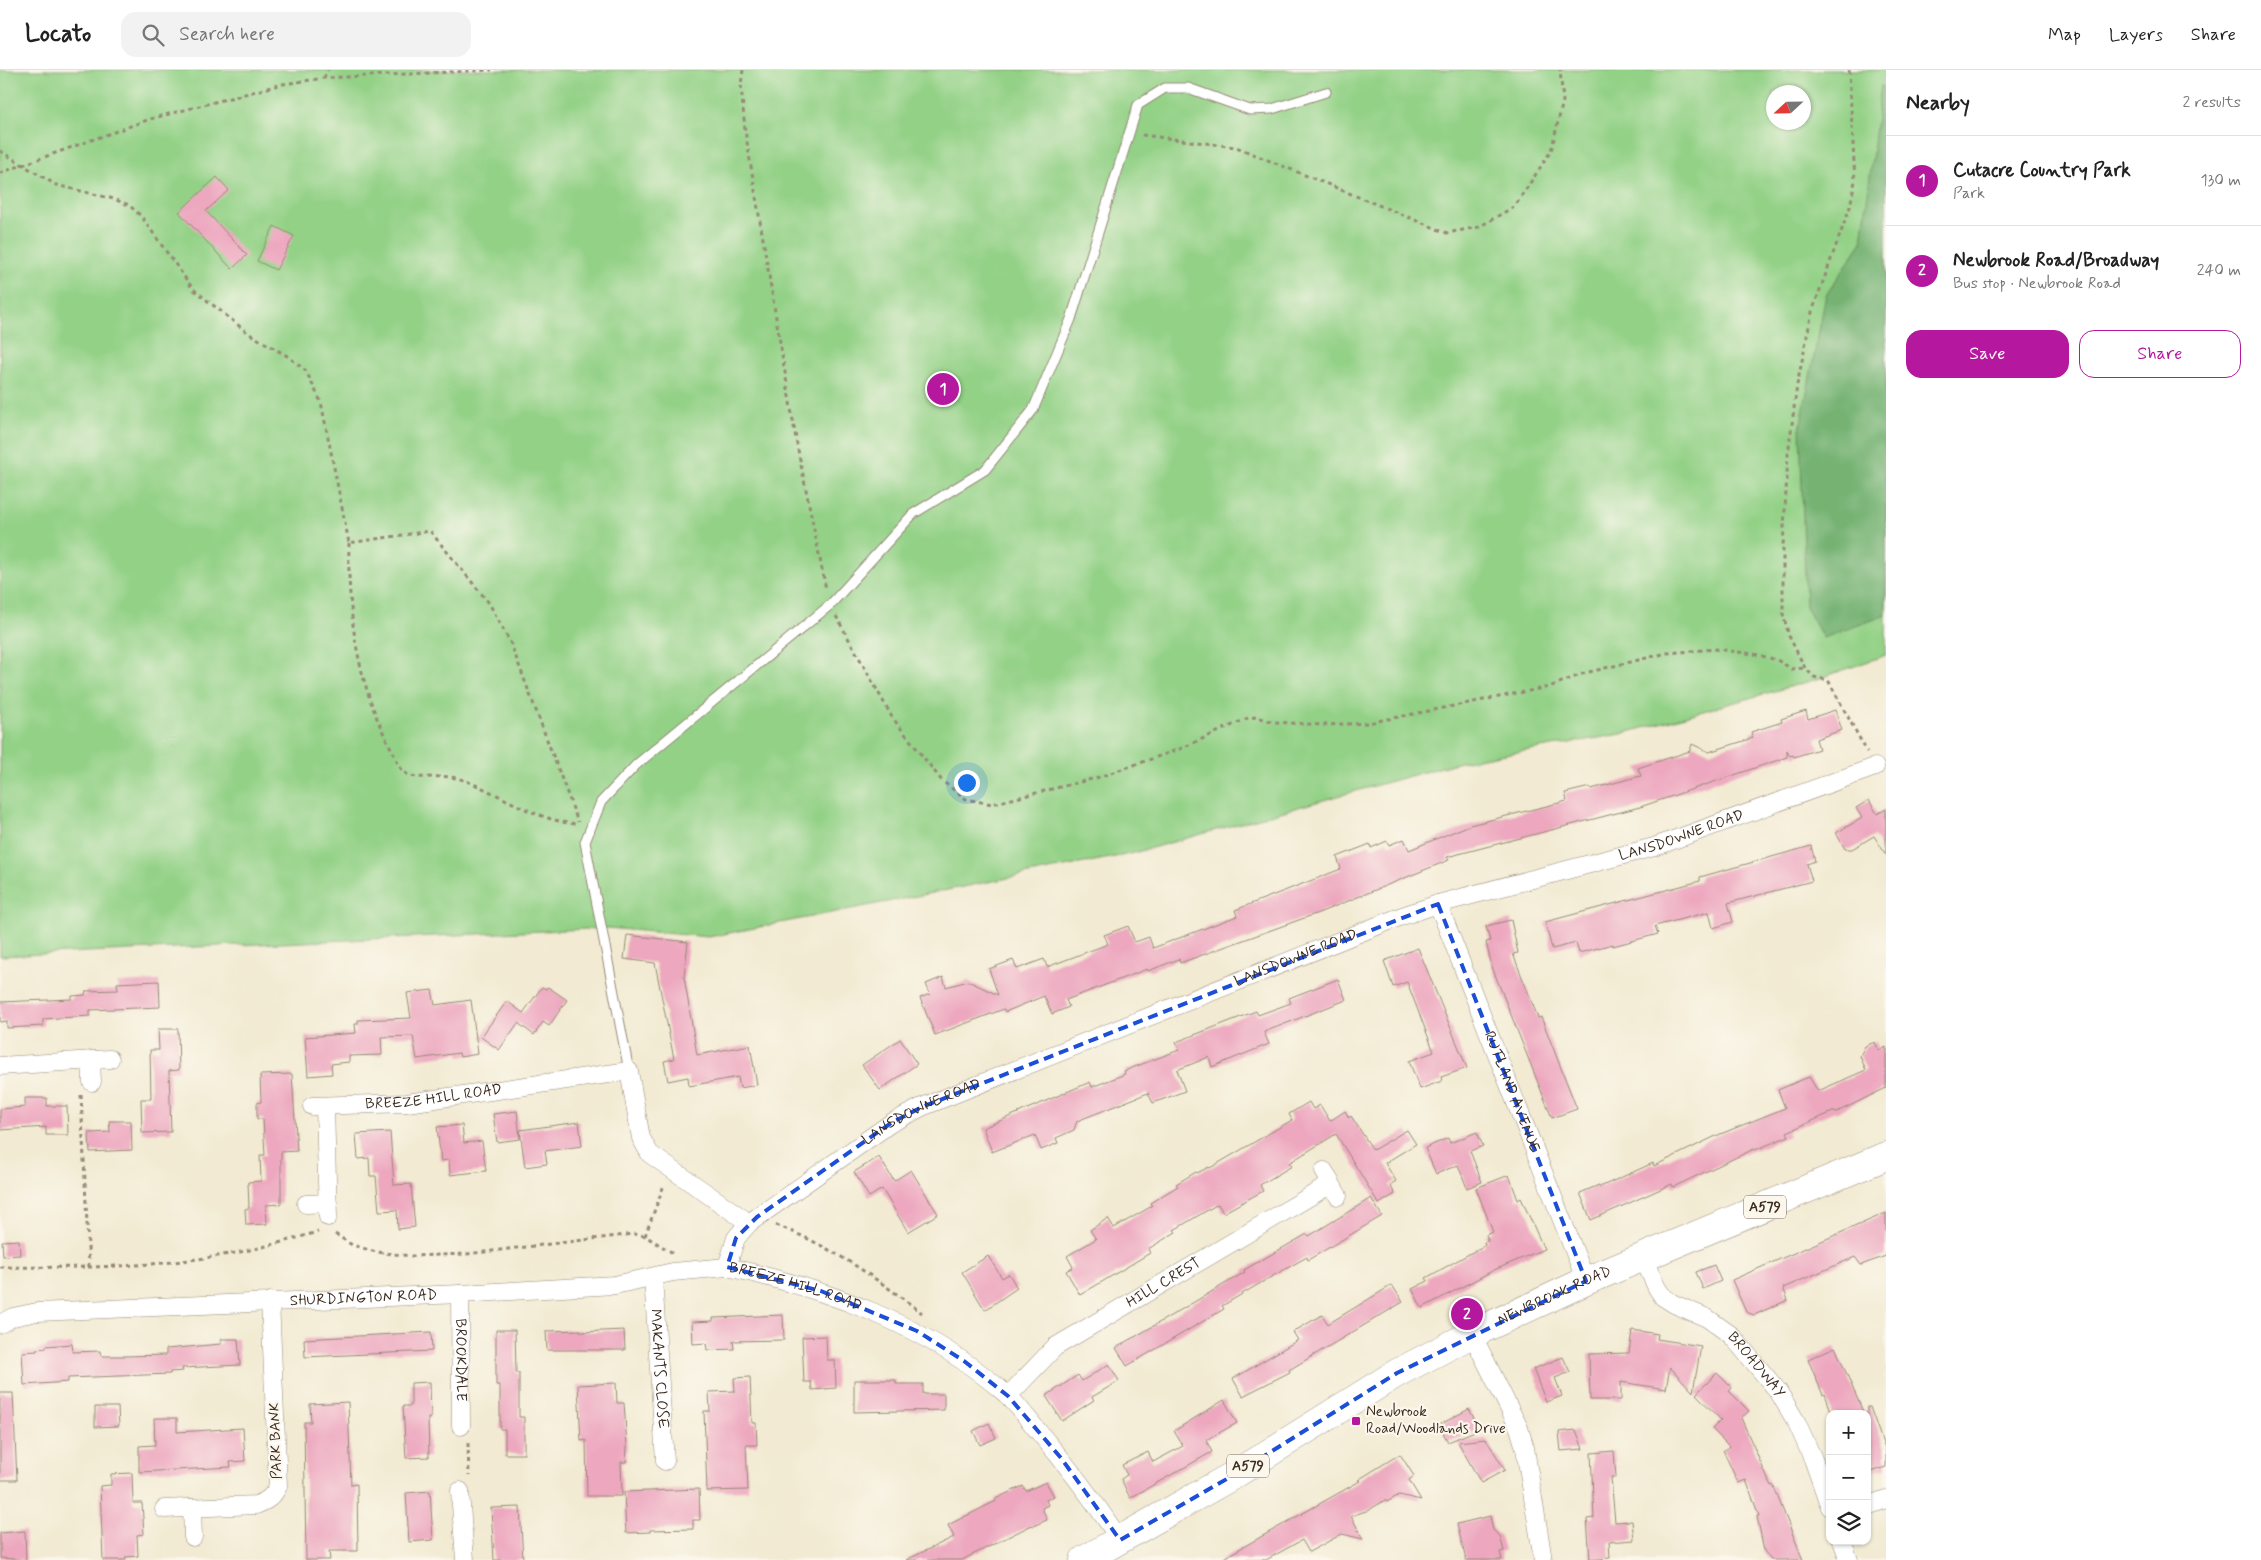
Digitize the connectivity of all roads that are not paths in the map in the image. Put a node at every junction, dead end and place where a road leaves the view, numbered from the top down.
1 (1326, 92) dead end
2 (1875, 767) road end
3 (1438, 904) junction
4 (110, 1059) dead end
5 (91, 1060) junction
6 (0, 1066) edge
7 (629, 1071) junction
8 (92, 1082) road end
9 (1886, 1156) edge
10 (1331, 1184) dead end
11 (306, 1204) dead end
12 (753, 1220) junction
13 (1643, 1258) junction
14 (727, 1267) junction
15 (653, 1277) junction
16 (1586, 1281) junction
17 (460, 1294) junction
18 (270, 1301) junction
19 (0, 1324) edge
20 (1472, 1334) junction
21 (1008, 1396) junction
22 (461, 1426) road end
23 (665, 1461) dead end
24 (460, 1492) road end
25 (1886, 1499) edge
26 (1828, 1500) edge
27 (1871, 1505) edge
28 (192, 1508) junction
29 (164, 1509) dead end
30 (193, 1537) dead end
31 (1120, 1540) junction
32 (1843, 1545) edge
33 (465, 1560) edge
34 (1084, 1560) edge
35 (1542, 1560) edge
36 (1849, 1560) edge

1 - 7 lane
2 - 3 street, LANSDOWNE ROAD
3 - 12 street, LANSDOWNE ROAD
3 - 16 street, RUTLAND AVENUE
4 - 5 street
5 - 6 street
5 - 8 street
7 - 11 street, BREEZE HILL ROAD
7 - 12 street
9 - 13 highway, NEWBROOK ROAD / A579
10 - 21 street, HILL CREST
12 - 14 street, BREEZE HILL ROAD
13 - 16 highway, NEWBROOK ROAD / A579
13 - 26 street, BROADWAY
14 - 15 street, SHURDINGTON ROAD
14 - 21 street, BREEZE HILL ROAD
15 - 17 street, SHURDINGTON ROAD
15 - 23 street, MAKANTS CLOSE
16 - 20 highway, NEWBROOK ROAD / A579
17 - 18 street, SHURDINGTON ROAD
17 - 22 street, BROOKDALE
18 - 19 street, SHURDINGTON ROAD
18 - 28 street, PARK BANK
20 - 31 highway, NEWBROOK ROAD / A579
20 - 35 street
21 - 31 street, BREEZE HILL ROAD
24 - 33 street
25 - 27 street
28 - 29 street, PARK BANK
28 - 30 street
31 - 34 highway, NEWBROOK ROAD / A579
32 - 36 street

